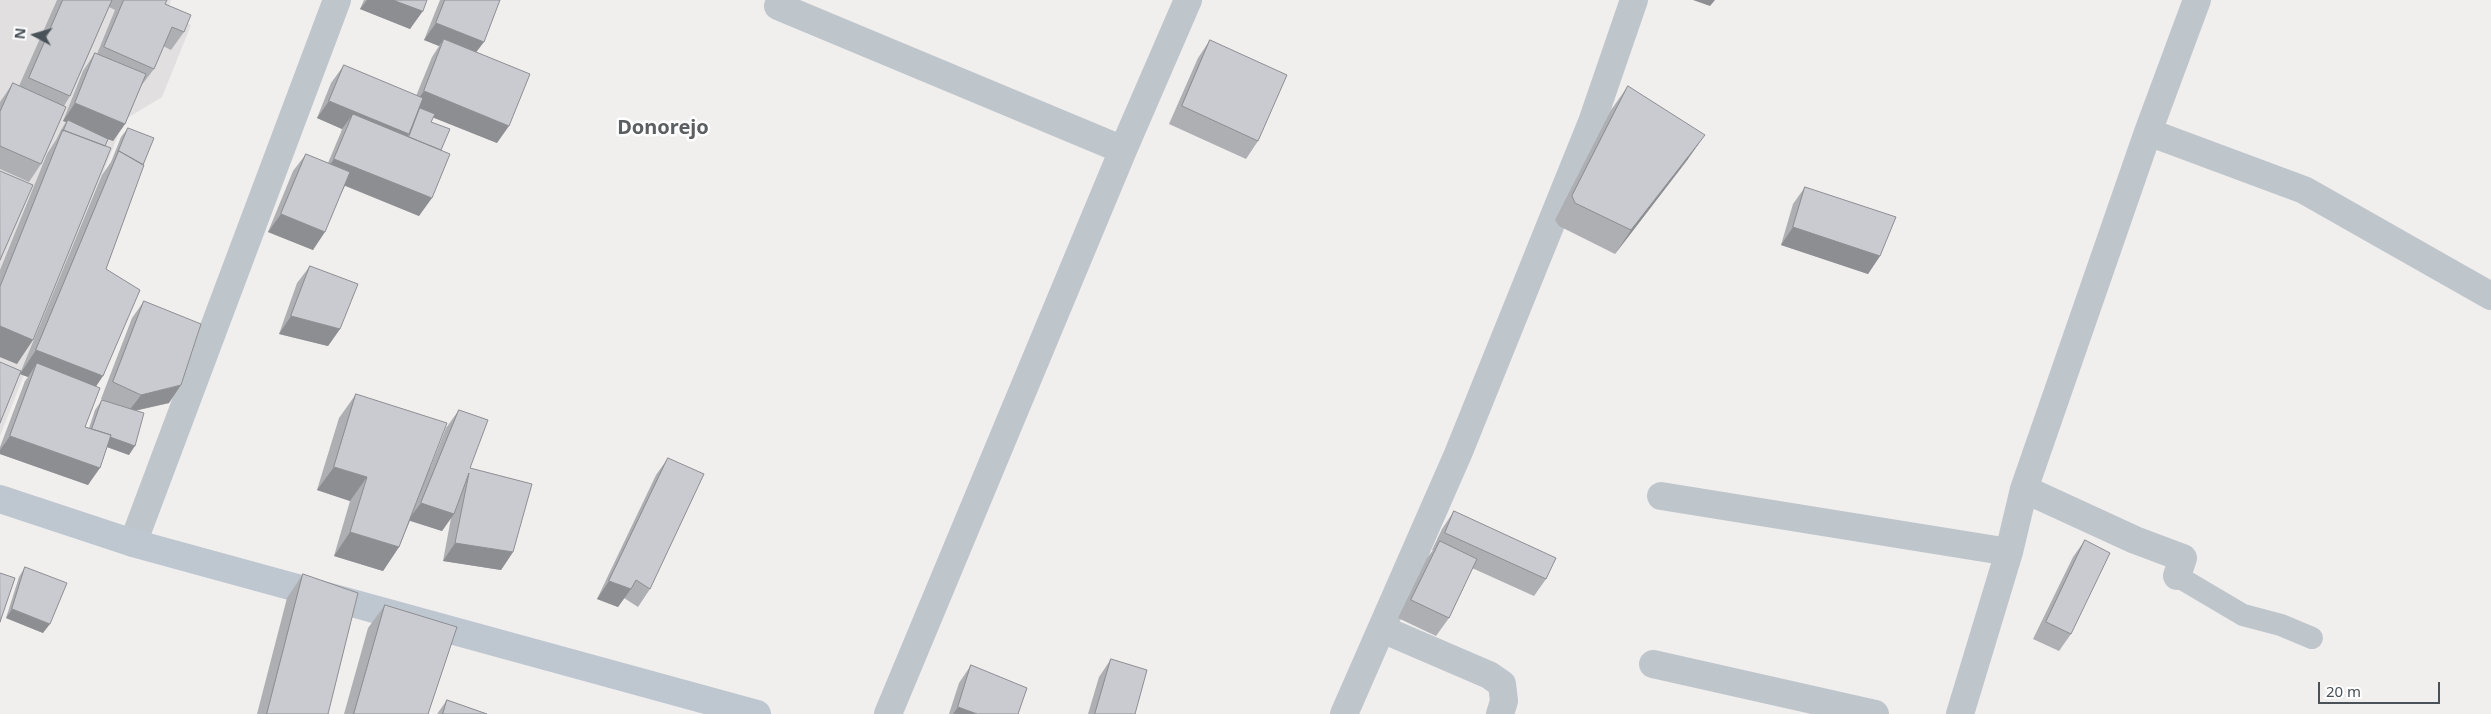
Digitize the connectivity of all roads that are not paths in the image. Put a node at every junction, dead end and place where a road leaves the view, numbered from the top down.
1 (337, 0) edge
2 (1188, 0) edge
3 (1634, 0) edge
4 (2197, 0) edge
5 (778, 6) dead end
6 (2148, 132) junction
7 (1123, 150) junction
8 (2491, 296) edge
9 (2024, 489) junction
10 (1661, 496) dead end
11 (0, 499) edge
12 (133, 543) junction
13 (2009, 552) junction
14 (2177, 576) joint
15 (1382, 629) junction
16 (2312, 638) dead end
17 (1653, 664) dead end
18 (757, 714) edge
19 (888, 714) edge
20 (1344, 714) edge
21 (1500, 714) edge
22 (1875, 714) edge
23 (1960, 714) edge

1 - 12 street
2 - 7 street
3 - 15 street
4 - 6 street
5 - 7 street
6 - 8 street
6 - 9 street
7 - 19 street
9 - 13 street
9 - 14 street
10 - 13 street
11 - 12 main road
12 - 18 main road
13 - 23 street
14 - 16 lane
15 - 20 street
15 - 21 street
17 - 22 street

